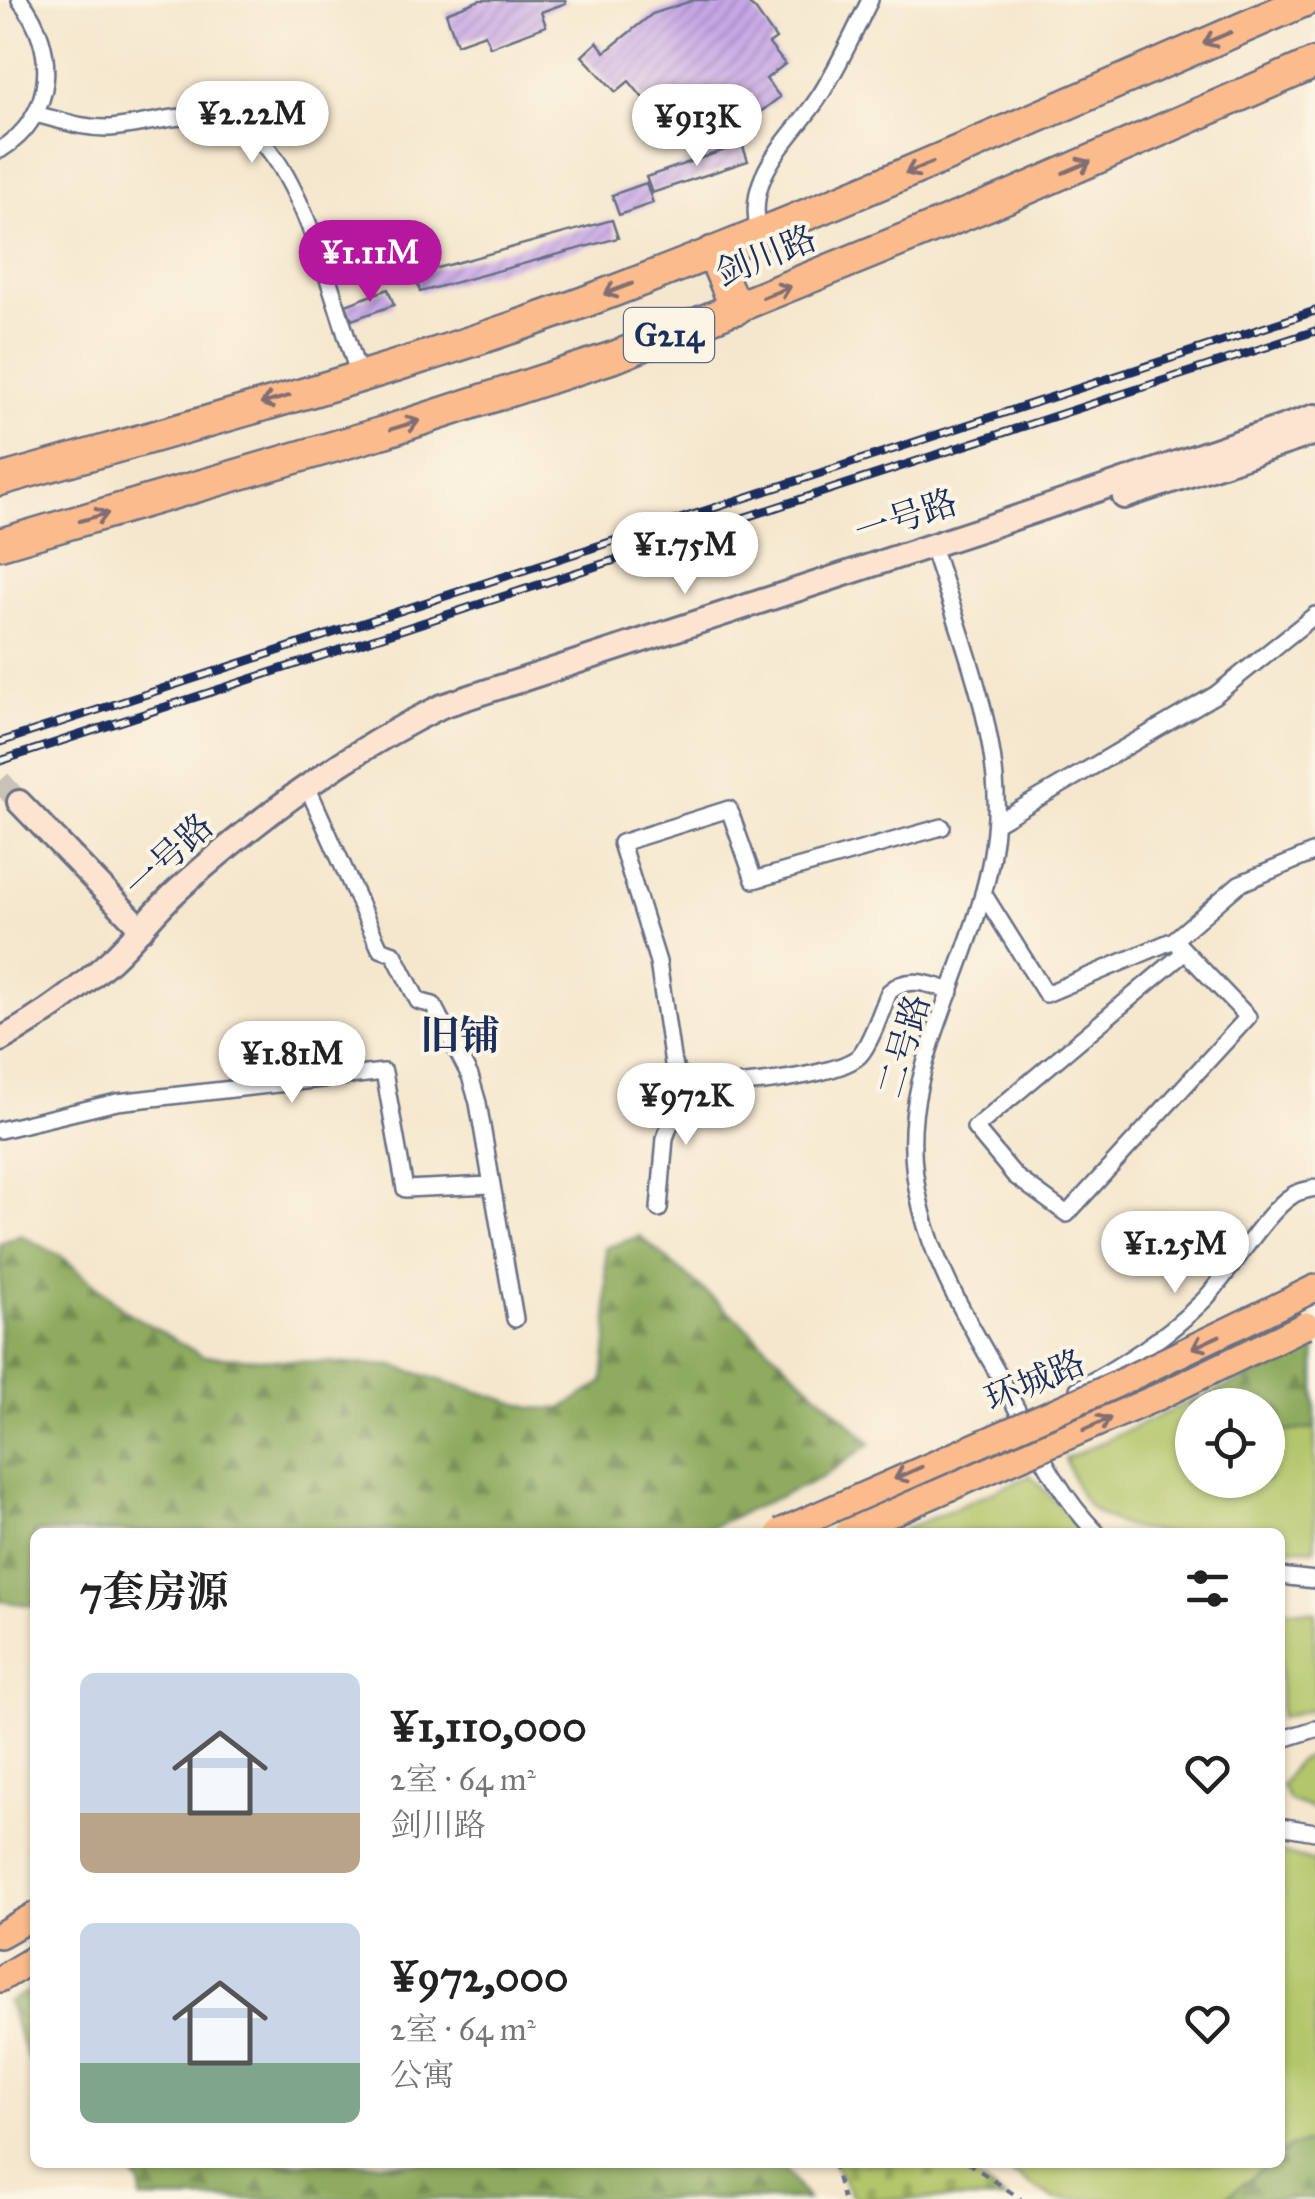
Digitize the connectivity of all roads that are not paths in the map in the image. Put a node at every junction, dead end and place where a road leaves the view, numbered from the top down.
1 (20, 0) edge
2 (870, 0) edge
3 (1307, 0) edge
4 (1315, 64) edge
5 (35, 114) junction
6 (0, 150) edge
7 (759, 233) junction
8 (712, 252) junction
9 (736, 308) junction
10 (359, 375) junction
11 (1315, 416) edge
12 (1315, 433) edge
13 (0, 480) edge
14 (0, 544) edge
15 (934, 553) junction
16 (1315, 615) edge
17 (310, 793) junction
18 (20, 802) tunnel mouth
19 (996, 823) junction
20 (942, 828) dead end
21 (1315, 852) edge
22 (983, 894) junction
23 (142, 929) junction
24 (1180, 946) junction
25 (951, 991) junction
26 (0, 1040) edge
27 (685, 1084) junction
28 (0, 1130) edge
29 (490, 1185) junction
30 (1315, 1188) edge
31 (658, 1209) dead end
32 (1304, 1294) edge
33 (516, 1319) dead end
34 (1311, 1323) edge
35 (1021, 1416) junction
36 (789, 1528) edge
37 (857, 1528) edge
38 (1093, 1528) edge
39 (1285, 1577) edge
40 (1315, 1580) edge
41 (1315, 1728) edge
42 (1285, 1738) edge
43 (1285, 1827) edge
44 (1315, 1832) edge
45 (30, 1918) edge
46 (0, 1935) edge
47 (30, 1961) edge
48 (0, 1979) edge

1 - 5 street
2 - 7 street
3 -> 7 highway, 剑川路 / G214
9 -> 4 highway, 剑川路 / G214
5 - 6 street
5 - 10 street
7 - 8 highway, 剑川路 / G214
8 - 9 highway
8 -> 10 highway, 剑川路 / G214
14 -> 9 highway, 剑川路 / G214
10 -> 13 highway, 剑川路 / G214
11 - 15 street, 一号路
12 - 15 street, 一号路
15 - 17 street, 一号路
15 - 19 street, 二号路
16 - 19 street
17 - 23 street, 一号路
17 - 29 street
18 - 23 street
19 - 22 street, 二号路
20 - 27 street
21 - 24 street
22 - 24 street
22 - 25 street, 二号路
23 - 26 street, 一号路
24 - 24 street
25 - 27 street
25 - 35 street, 二号路
27 - 31 street
28 - 29 street
29 - 33 street
30 - 35 street
32 -> 36 main road, 环城路, bridge
37 -> 34 main road, 环城路, bridge
35 - 38 street, 二号路
39 - 40 street
41 - 42 street
43 - 44 street
45 - 46 main road
47 - 48 main road

